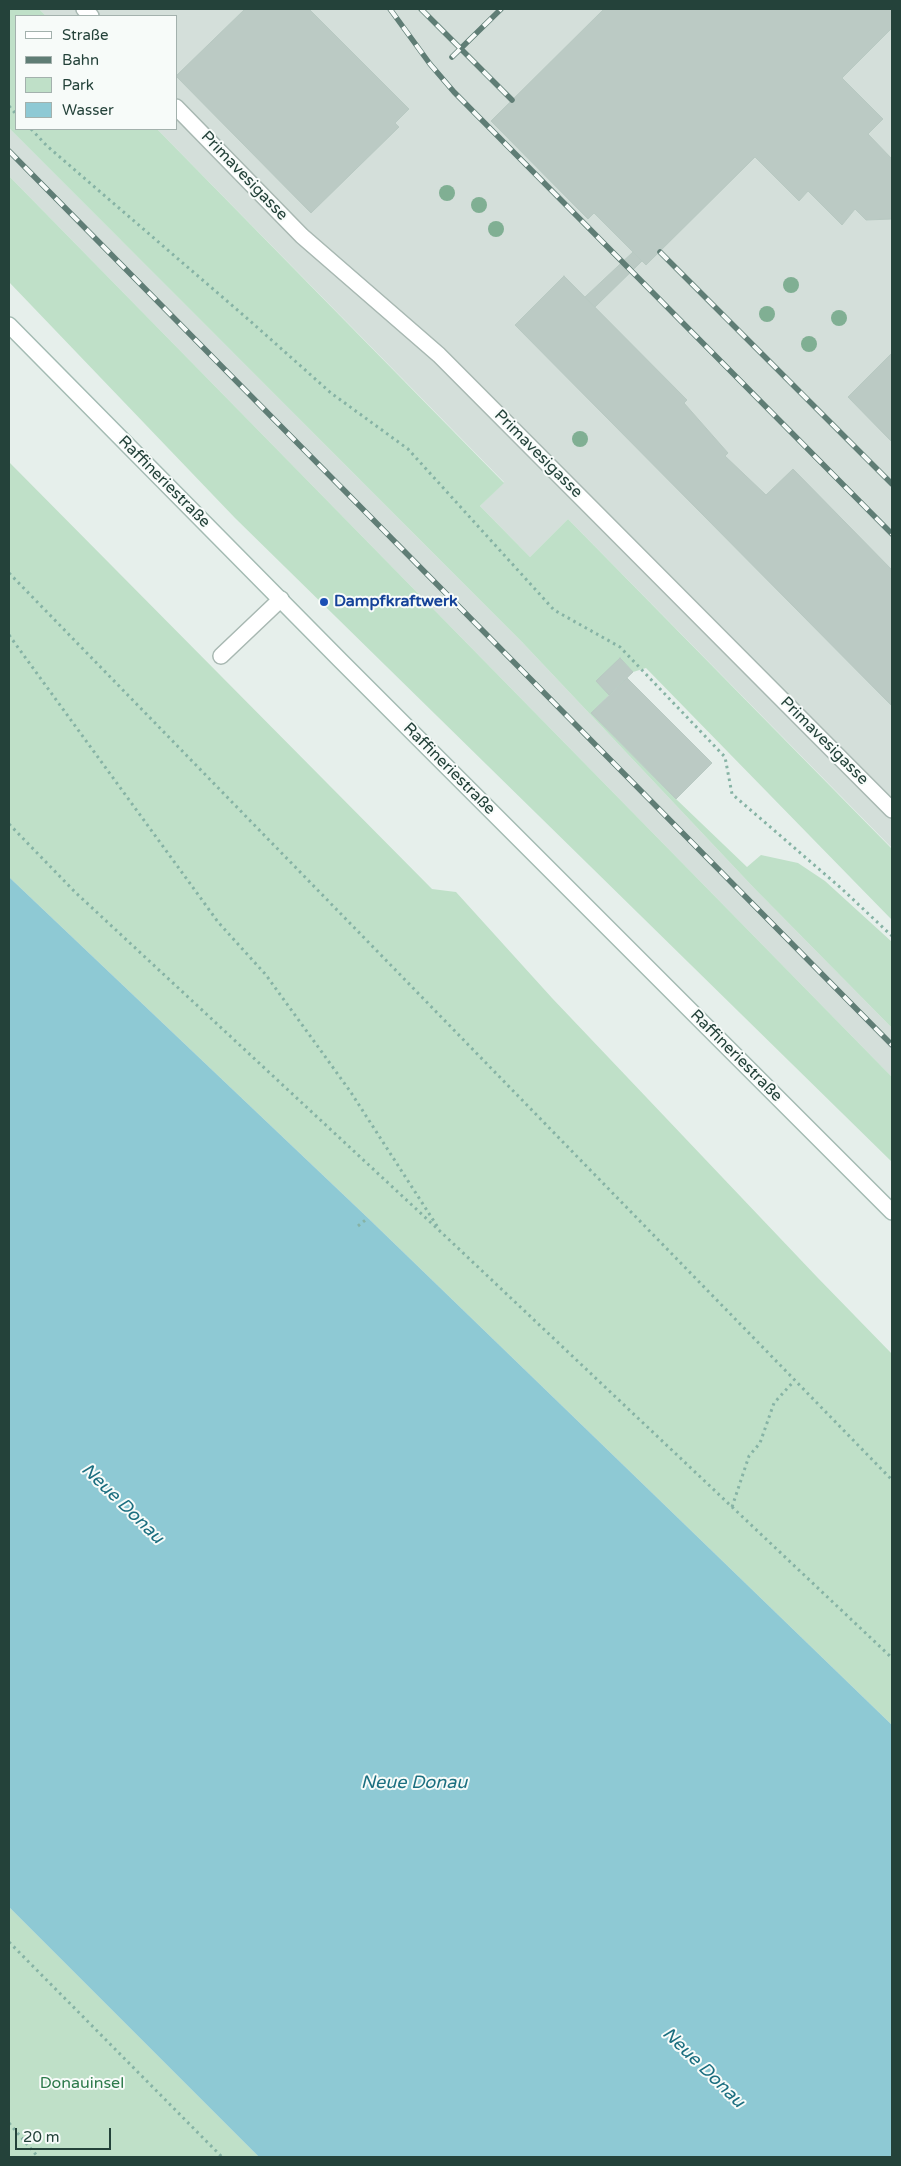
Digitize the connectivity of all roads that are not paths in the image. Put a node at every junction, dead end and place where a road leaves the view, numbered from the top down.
1 (178, 109) edge
2 (9, 325) edge
3 (281, 599) junction
4 (221, 656) dead end
5 (892, 810) edge
6 (892, 1212) edge

1 - 5 main road, Primavesigasse
2 - 3 main road, Raffineriestraße
3 - 4 main road
3 - 6 main road, Raffineriestraße

